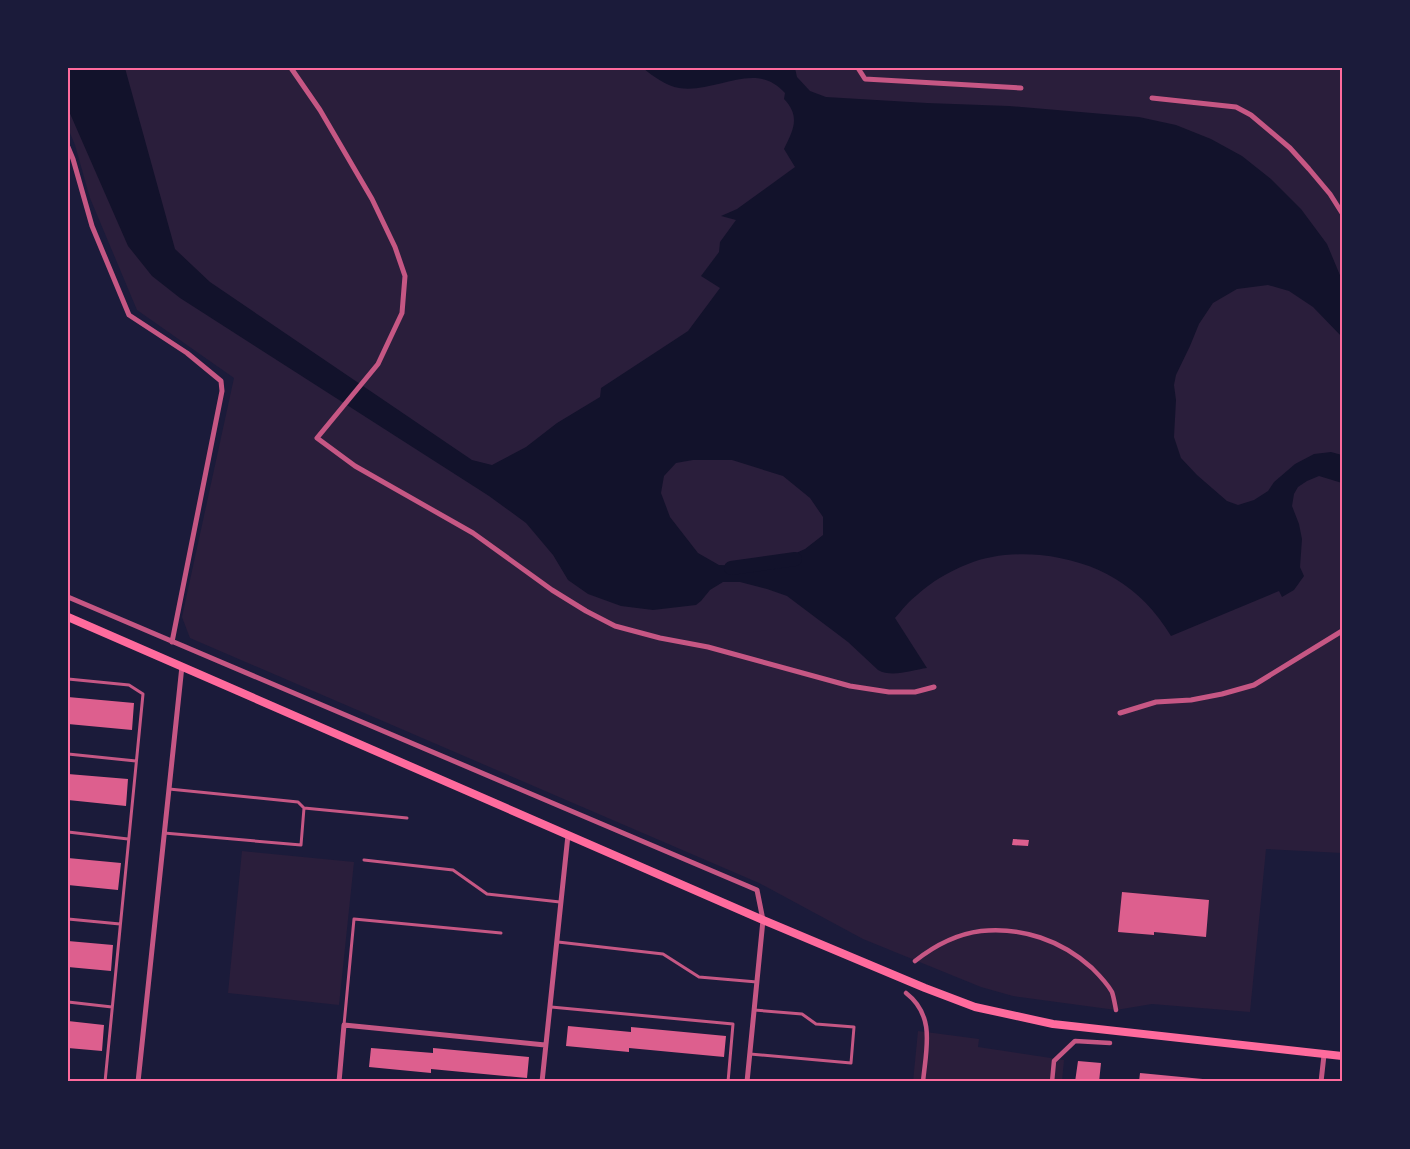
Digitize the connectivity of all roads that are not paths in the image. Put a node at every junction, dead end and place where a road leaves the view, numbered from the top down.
1 (291, 68) edge
2 (858, 68) edge
3 (1021, 88) dead end
4 (1152, 98) dead end
5 (68, 147) edge
6 (1342, 213) edge
7 (68, 597) edge
8 (68, 617) edge
9 (1342, 631) edge
10 (172, 642) junction
11 (182, 666) junction
12 (68, 679) edge
13 (934, 687) dead end
14 (1120, 713) dead end
15 (68, 754) edge
16 (136, 761) junction
17 (169, 789) junction
18 (304, 808) junction
19 (407, 818) dead end
20 (68, 832) edge
21 (164, 833) junction
22 (568, 835) junction
23 (129, 839) junction
24 (364, 860) dead end
25 (561, 902) junction
26 (68, 919) edge
27 (763, 920) junction
28 (120, 924) junction
29 (501, 933) dead end
30 (556, 942) junction
31 (915, 961) dead end
32 (757, 982) junction
33 (906, 993) dead end
34 (68, 1002) edge
35 (112, 1006) junction
36 (549, 1007) junction
37 (754, 1010) junction
38 (1116, 1010) dead end
39 (344, 1025) junction
40 (1110, 1043) dead end
41 (545, 1045) junction
42 (750, 1054) junction
43 (1324, 1055) junction
44 (1342, 1056) edge
45 (542, 1081) edge
46 (105, 1082) edge
47 (138, 1082) edge
48 (339, 1082) edge
49 (548, 1082) edge
50 (728, 1082) edge
51 (747, 1082) edge
52 (923, 1082) edge
53 (1052, 1082) edge
54 (1321, 1082) edge

1 - 13 street
2 - 3 street
4 - 6 street
5 - 10 street
7 - 10 street
8 - 11 main road
9 - 14 street
10 - 27 street
11 - 17 street
11 - 22 main road
12 - 16 lane
15 - 16 lane
16 - 23 lane
17 - 18 lane
17 - 21 street
18 - 19 lane
18 - 21 lane
20 - 23 lane
21 - 47 street
22 - 25 street
22 - 27 main road
23 - 28 lane
24 - 25 lane
25 - 30 street
26 - 28 lane
27 - 32 street
27 - 43 main road
28 - 35 lane
29 - 39 lane
30 - 32 lane
30 - 36 street
31 - 38 street
32 - 37 street
33 - 52 street
34 - 35 lane
35 - 46 lane
36 - 41 street
36 - 50 lane
37 - 42 street
37 - 42 lane
39 - 41 street
39 - 48 street
40 - 53 street
41 - 45 street
42 - 51 street
43 - 44 main road
43 - 54 street
45 - 49 lane

